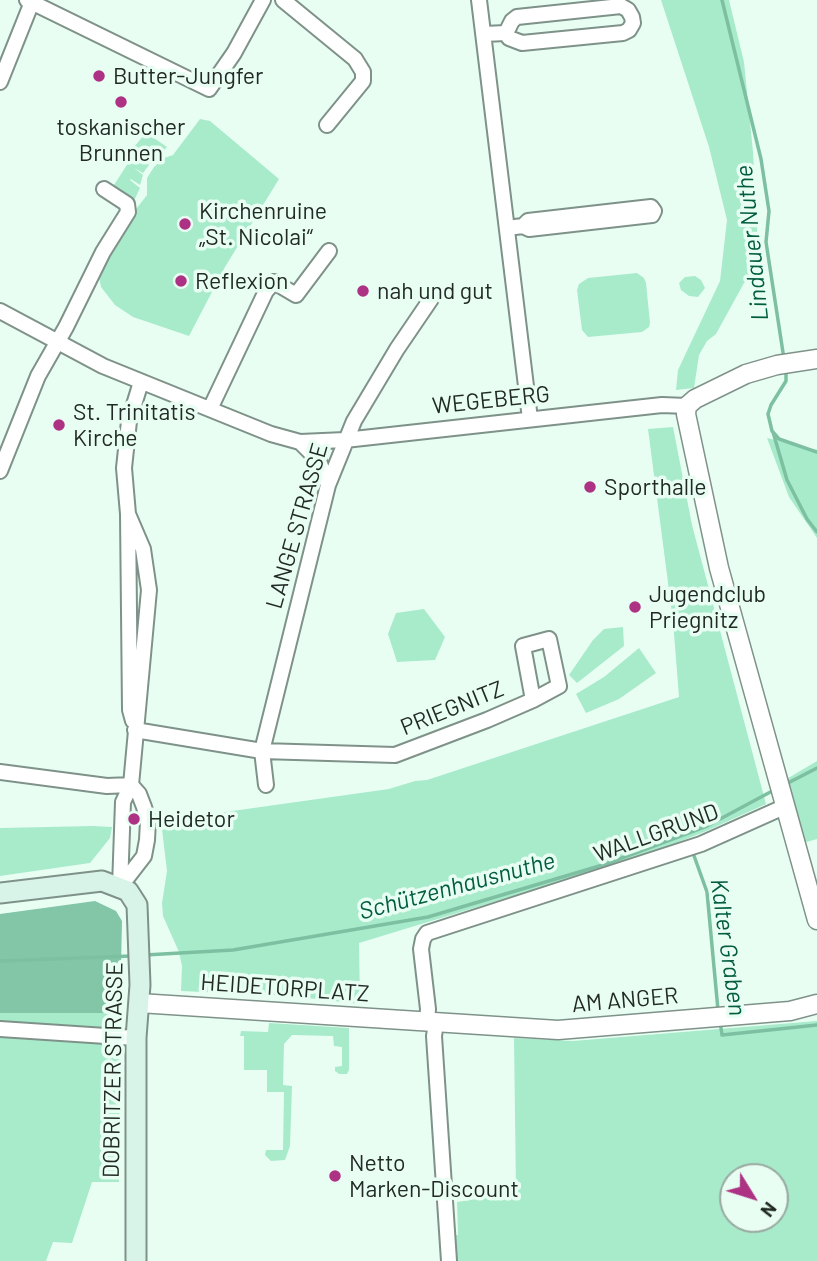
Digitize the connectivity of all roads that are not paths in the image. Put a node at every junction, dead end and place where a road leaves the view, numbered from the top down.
1 (263, 0) edge
2 (283, 0) edge
3 (480, 0) edge
4 (29, 1) edge
5 (506, 33) junction
6 (484, 34) junction
7 (0, 82) edge
8 (327, 125) dead end
9 (104, 189) dead end
10 (523, 226) junction
11 (507, 228) junction
12 (329, 251) dead end
13 (430, 299) dead end
14 (0, 312) edge
15 (56, 342) junction
16 (817, 359) edge
17 (141, 382) junction
18 (687, 406) junction
19 (210, 409) junction
20 (530, 419) junction
21 (345, 440) junction
22 (300, 442) junction
23 (0, 471) edge
24 (328, 485) junction
25 (128, 514) junction
26 (533, 700) dead end
27 (135, 730) junction
28 (262, 751) junction
29 (0, 772) edge
30 (131, 785) junction
31 (266, 785) dead end
32 (785, 803) junction
33 (812, 880) edge
34 (120, 887) junction
35 (0, 893) edge
36 (817, 920) edge
37 (139, 994) junction
38 (817, 1004) edge
39 (431, 1023) junction
40 (0, 1029) edge
41 (136, 1038) junction
42 (136, 1261) edge
43 (449, 1261) edge

1 - 4 street
2 - 8 street
3 - 6 street
4 - 7 street
5 - 5 street
5 - 6 street
6 - 11 street
9 - 15 street
10 - 10 street
10 - 11 street
11 - 20 street
12 - 19 street
13 - 21 street, LANGE STRASSE
14 - 15 street, WEGEBERG
15 - 17 street, WEGEBERG
15 - 23 street
16 - 18 street
17 - 19 street, WEGEBERG
17 - 25 street
18 - 20 street, WEGEBERG
18 - 32 street
19 - 22 street, WEGEBERG
20 - 21 street, WEGEBERG
21 - 22 street, WEGEBERG
21 - 24 street, LANGE STRASSE
22 - 24 street
24 - 28 street, LANGE STRASSE
25 - 27 street
25 - 27 street
26 - 28 street, PRIEGNITZ
27 - 28 street, PRIEGNITZ
27 - 30 street
28 - 31 street, LANGE STRASSE
29 - 30 street
30 - 34 street
30 - 34 street
32 - 33 street
32 - 39 street, WALLGRUND
33 - 36 street
34 - 35 main road
34 - 37 main road, DOBRITZER STRASSE
37 - 39 street, HEIDETORPLATZ
37 - 41 main road, DOBRITZER STRASSE
38 - 39 street, AM ANGER
39 - 43 street
40 - 41 street
41 - 42 main road, DOBRITZER STRASSE

